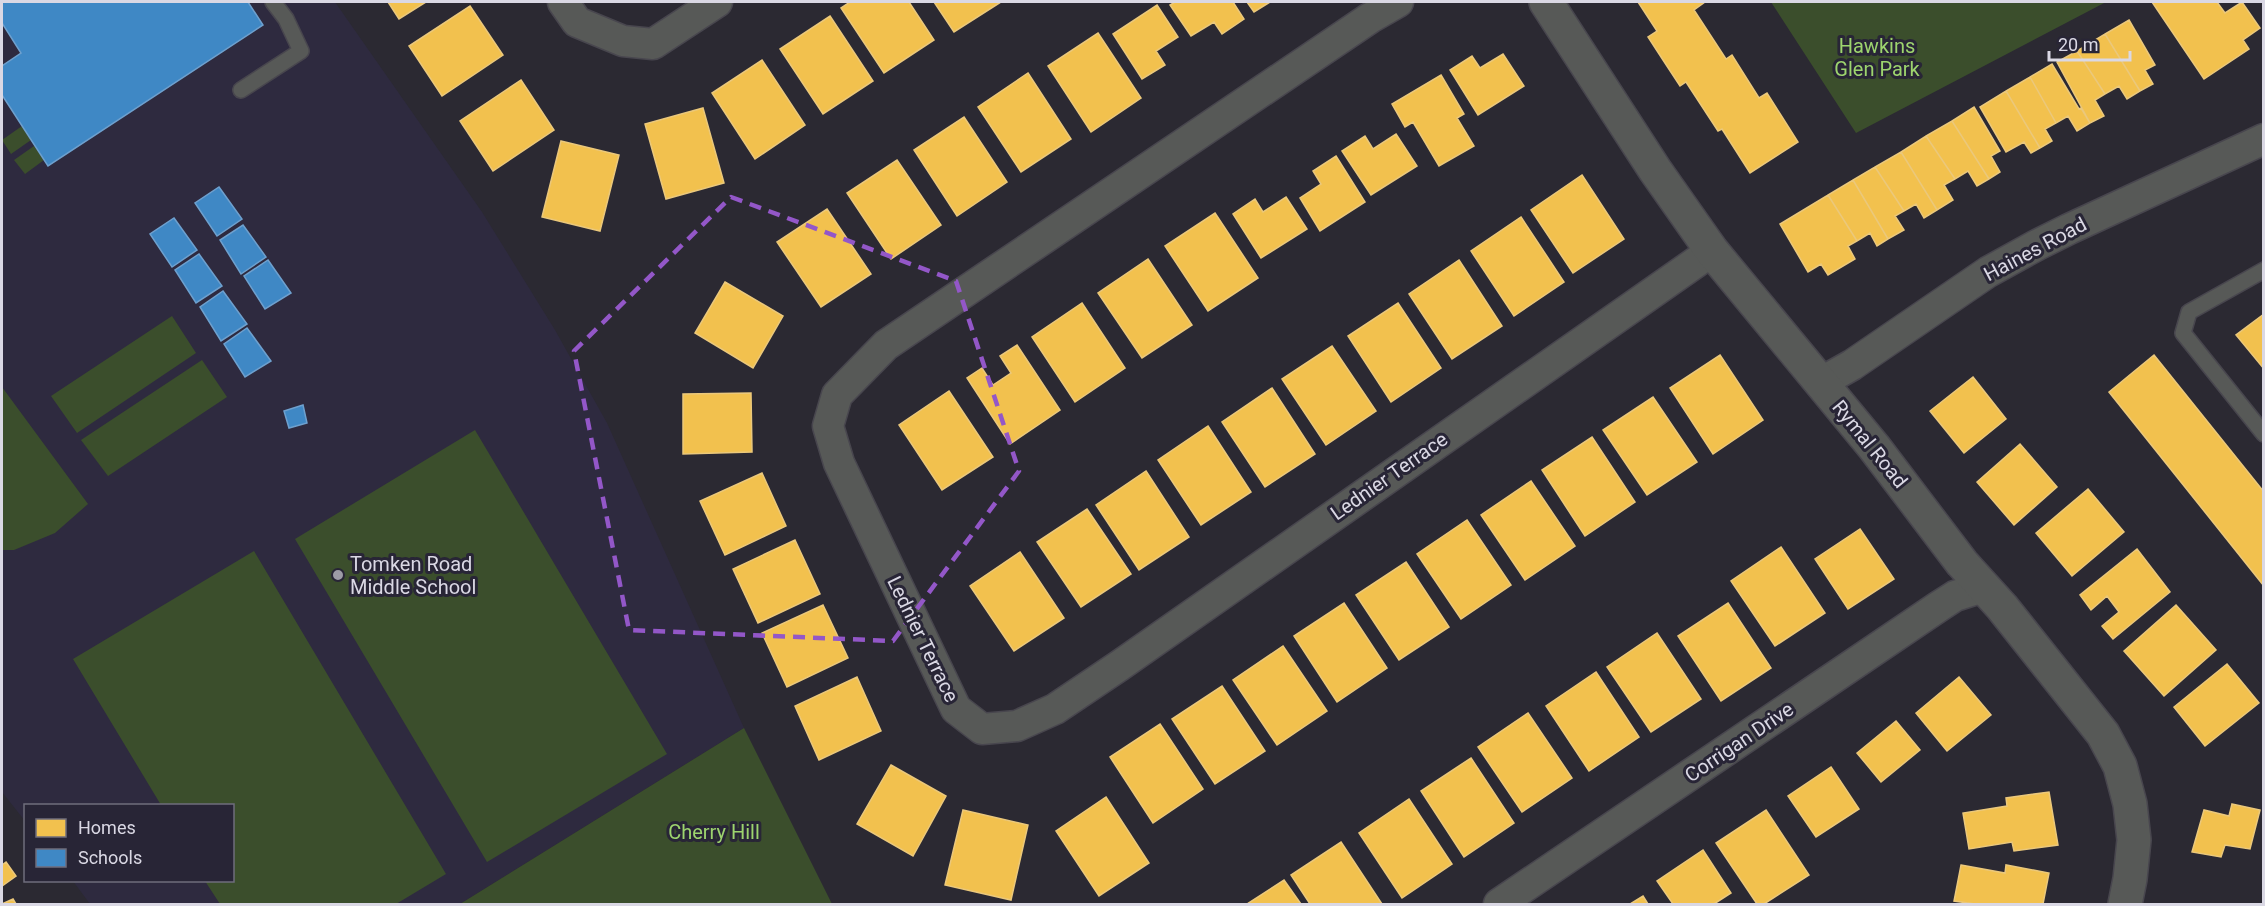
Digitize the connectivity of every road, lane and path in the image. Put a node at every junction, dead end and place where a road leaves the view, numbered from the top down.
1 (273, 2) edge
2 (563, 2) edge
3 (717, 2) edge
4 (1398, 2) edge
5 (1546, 2) edge
6 (241, 90) dead end
7 (2264, 139) edge
8 (1712, 251) junction
9 (2264, 270) edge
10 (1820, 383) junction
11 (2264, 434) edge
12 (1983, 587) junction
13 (1499, 904) edge
14 (2127, 904) edge

1 - 6 lane
2 - 3 street
4 - 8 street, Lednier Terrace
5 - 8 street, Rymal Road
7 - 10 street, Haines Road
8 - 10 street, Rymal Road
9 - 11 lane
10 - 12 street, Rymal Road
12 - 13 street, Corrigan Drive
12 - 14 street, Rymal Road

